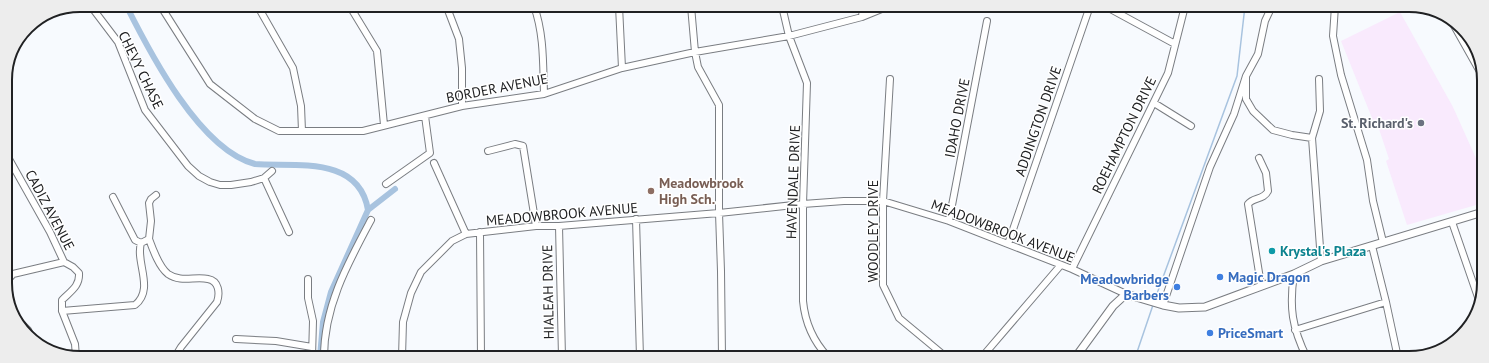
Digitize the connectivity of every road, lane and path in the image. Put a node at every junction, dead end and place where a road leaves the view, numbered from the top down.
1 (95, 12) edge
2 (164, 12) edge
3 (261, 12) edge
4 (353, 12) edge
5 (449, 12) edge
6 (536, 12) edge
7 (619, 12) edge
8 (692, 12) edge
9 (783, 12) edge
10 (862, 12) edge
11 (874, 12) edge
12 (1088, 12) edge
13 (1116, 12) edge
14 (1184, 12) edge
15 (1269, 12) edge
16 (1335, 12) edge
17 (862, 17) junction
18 (987, 20) dead end
19 (1458, 33) edge
20 (789, 36) junction
21 (1176, 44) junction
22 (695, 52) junction
23 (1475, 64) edge
24 (622, 68) junction
25 (1246, 76) junction
26 (890, 78) dead end
27 (1319, 79) dead end
28 (544, 94) junction
29 (1154, 103) junction
30 (462, 106) junction
31 (424, 116) junction
32 (384, 125) junction
33 (1191, 126) dead end
34 (302, 131) junction
35 (1312, 138) junction
36 (488, 151) dead end
37 (1259, 158) dead end
38 (434, 163) dead end
39 (12, 164) edge
40 (272, 171) dead end
41 (264, 178) junction
42 (386, 184) dead end
43 (156, 195) dead end
44 (113, 197) dead end
45 (883, 201) junction
46 (803, 204) junction
47 (719, 213) junction
48 (1477, 214) edge
49 (371, 220) dead end
50 (636, 220) junction
51 (949, 221) junction
52 (1452, 222) junction
53 (536, 226) junction
54 (559, 226) junction
55 (289, 232) dead end
56 (480, 232) junction
57 (466, 234) junction
58 (149, 239) junction
59 (1383, 242) junction
60 (141, 243) junction
61 (1008, 244) junction
62 (1372, 246) junction
63 (1321, 261) junction
64 (64, 262) junction
65 (1060, 266) junction
66 (1072, 269) junction
67 (1294, 274) junction
68 (12, 275) edge
69 (308, 279) dead end
70 (1261, 285) junction
71 (1476, 292) edge
72 (1126, 294) junction
73 (1386, 302) junction
74 (1162, 305) junction
75 (62, 311) junction
76 (1295, 330) junction
77 (236, 339) dead end
78 (312, 347) junction
79 (76, 351) edge
80 (179, 351) edge
81 (312, 351) edge
82 (324, 351) edge
83 (402, 351) edge
84 (481, 351) edge
85 (562, 351) edge
86 (640, 351) edge
87 (722, 351) edge
88 (822, 351) edge
89 (939, 351) edge
90 (987, 351) edge
91 (1080, 351) edge
92 (1304, 351) edge
93 (1396, 351) edge

1 - 41 street, CHEVY CHASE
2 - 34 street, BORDER AVENUE
3 - 34 street
4 - 32 street
5 - 30 street
6 - 28 street
7 - 24 street
8 - 22 street
9 - 20 street, HAVENDALE DRIVE
10 - 17 street
11 - 17 street, BORDER AVENUE
12 - 61 street, ADDINGTON DRIVE
13 - 21 street
14 - 21 street, ROEHAMPTON DRIVE
15 - 25 street
16 - 59 street
17 - 20 street, BORDER AVENUE
18 - 51 street, IDAHO DRIVE
19 - 23 street
20 - 22 street, BORDER AVENUE
20 - 46 street, HAVENDALE DRIVE
21 - 29 street, ROEHAMPTON DRIVE
22 - 24 street, BORDER AVENUE
22 - 47 street
24 - 28 street, BORDER AVENUE
25 - 35 street
25 - 74 street
26 - 45 street, WOODLEY DRIVE
27 - 35 street
28 - 30 street, BORDER AVENUE
29 - 33 street
29 - 66 street, ROEHAMPTON DRIVE
30 - 31 street, BORDER AVENUE
31 - 32 street, BORDER AVENUE
31 - 42 street
32 - 34 street, BORDER AVENUE
35 - 63 street
36 - 53 street
37 - 70 street
38 - 57 street
39 - 64 street, CADIZ AVENUE
40 - 41 street, CHEVY CHASE
41 - 55 street
43 - 58 street
44 - 60 street
45 - 46 street, MEADOWBROOK AVENUE
45 - 51 street, MEADOWBROOK AVENUE
45 - 89 street, WOODLEY DRIVE
46 - 47 street, MEADOWBROOK AVENUE
46 - 88 street, HAVENDALE DRIVE
47 - 50 street, MEADOWBROOK AVENUE
47 - 87 street
48 - 52 main road
49 - 82 street
50 - 54 street, MEADOWBROOK AVENUE
50 - 86 street
51 - 61 street, MEADOWBROOK AVENUE
52 - 59 main road
52 - 71 street
53 - 54 street, MEADOWBROOK AVENUE
53 - 56 street, MEADOWBROOK AVENUE
54 - 85 street, HIALEAH DRIVE
56 - 57 street, MEADOWBROOK AVENUE
56 - 84 street
57 - 83 street, MEADOWBROOK AVENUE
58 - 60 street
58 - 80 street
59 - 62 main road
60 - 75 street
61 - 65 street, MEADOWBROOK AVENUE
62 - 63 main road
62 - 73 street
63 - 67 main road
64 - 68 street
64 - 75 street
65 - 66 street, MEADOWBROOK AVENUE
65 - 90 street
66 - 72 street, MEADOWBROOK AVENUE
67 - 70 main road
67 - 76 street
69 - 78 street
70 - 74 main road
72 - 74 main road
72 - 91 main road
73 - 76 street
73 - 93 street
75 - 79 street
76 - 92 street
77 - 78 street
78 - 81 street

